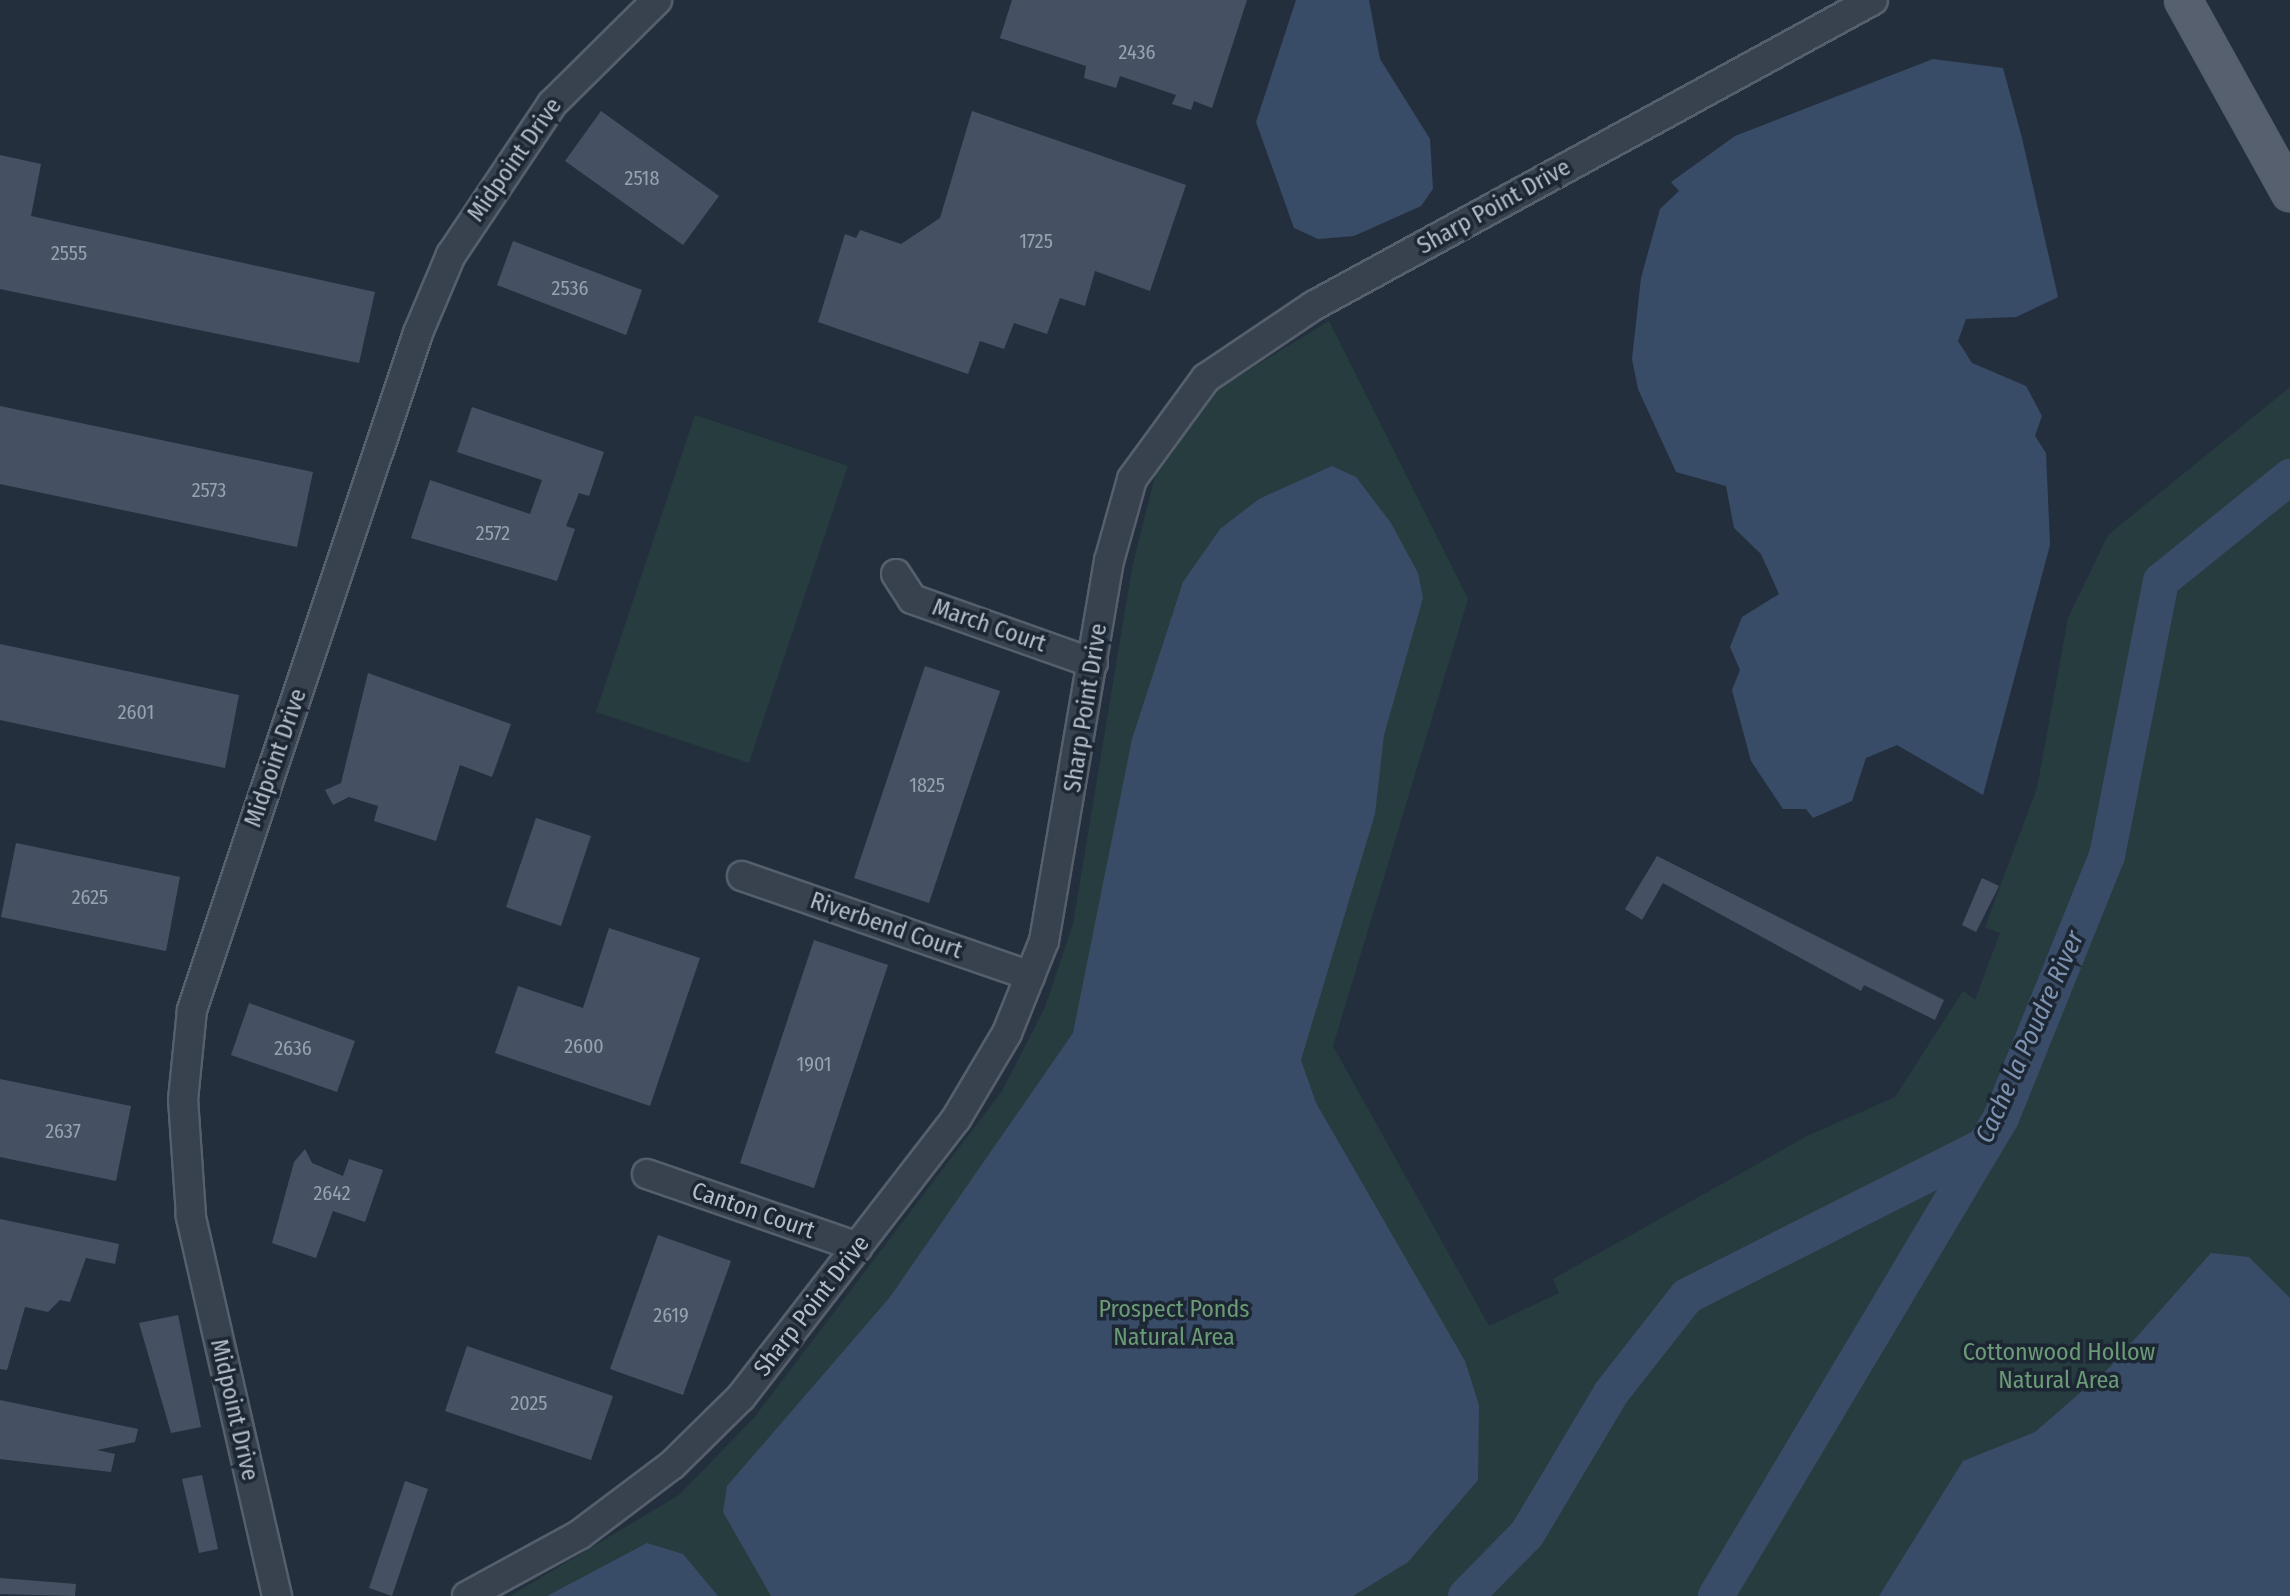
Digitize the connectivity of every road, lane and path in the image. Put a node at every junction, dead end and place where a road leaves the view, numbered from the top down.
1 (657, 0) edge
2 (1873, 0) edge
3 (2183, 0) edge
4 (2290, 193) edge
5 (896, 574) dead end
6 (1093, 663) junction
7 (742, 876) dead end
8 (1030, 976) junction
9 (647, 1174) dead end
10 (858, 1247) junction
11 (277, 1596) edge
12 (467, 1596) edge

1 - 11 street, Midpoint Drive
2 - 6 street, Sharp Point Drive
3 - 4 main road
5 - 6 street, March Court
6 - 8 street, Sharp Point Drive
7 - 8 street, Riverbend Court
8 - 10 street, Sharp Point Drive
9 - 10 street, Canton Court
10 - 12 street, Sharp Point Drive

